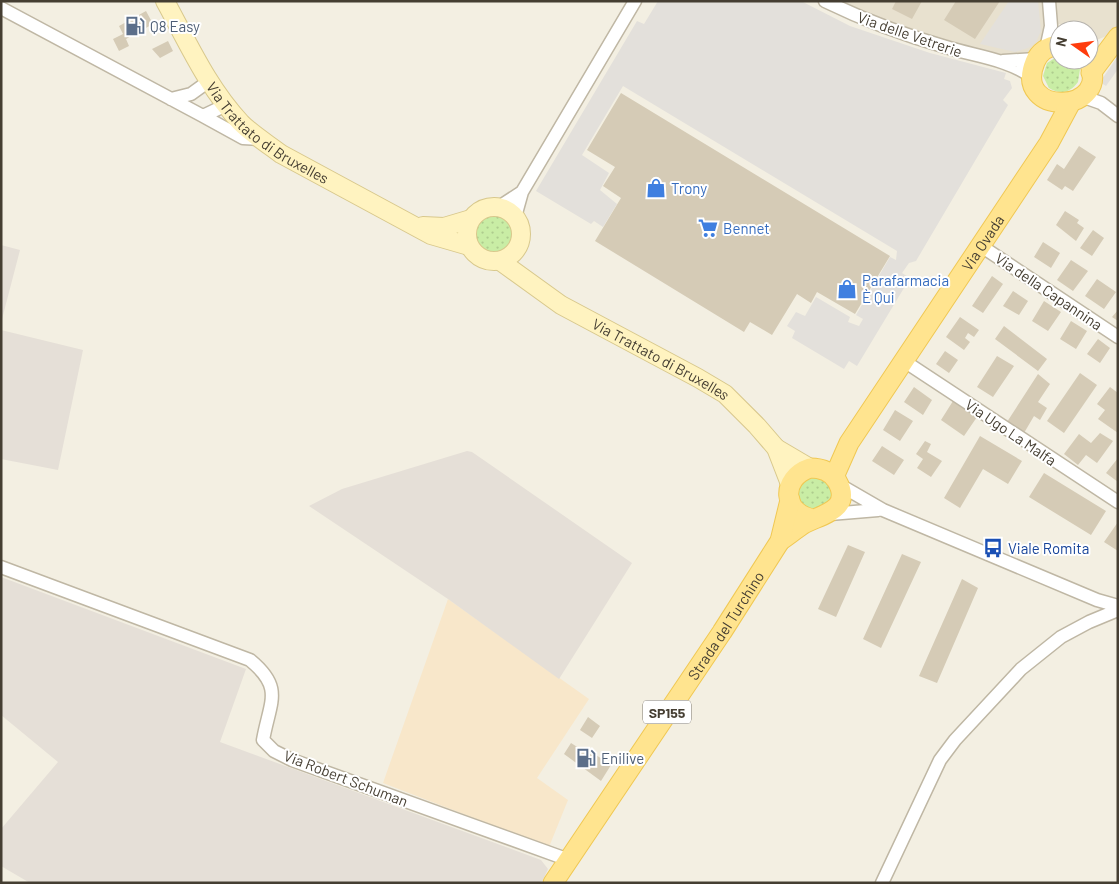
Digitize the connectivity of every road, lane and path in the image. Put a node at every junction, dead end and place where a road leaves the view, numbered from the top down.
1 (165, 1) edge
2 (635, 1) edge
3 (825, 1) edge
4 (1, 8) edge
5 (1050, 8) edge
6 (1055, 20) edge
7 (1116, 39) edge
8 (1099, 46) edge
9 (1047, 51) edge
10 (998, 61) junction
11 (1032, 77) junction
12 (209, 81) junction
13 (1084, 83) edge
14 (172, 99) junction
15 (1050, 102) junction
16 (226, 105) junction
17 (203, 116) junction
18 (1118, 116) edge
19 (259, 139) junction
20 (1049, 143) junction
21 (522, 192) junction
22 (499, 207) junction
23 (515, 216) junction
24 (471, 219) junction
25 (411, 224) junction
26 (469, 246) junction
27 (518, 246) junction
28 (981, 246) junction
29 (500, 261) junction
30 (534, 285) junction
31 (1118, 337) edge
32 (904, 361) junction
33 (776, 448) junction
34 (826, 474) junction
35 (790, 492) junction
36 (1118, 502) edge
37 (883, 510) junction
38 (822, 516) junction
39 (780, 541) junction
40 (1, 566) edge
41 (1118, 608) edge
42 (569, 860) junction
43 (554, 883) edge
44 (882, 883) edge

1 - 12 main road, Via Trattato di Bruxelles
2 - 21 street
3 - 10 street, Via delle Vetrerie
4 - 14 street
5 - 6 street
5 - 9 street
7 - 8 main road, Via Ovada
7 - 13 main road, Via Ovada
9 - 10 street, Via delle Vetrerie
9 - 11 main road
10 - 11 street, Via delle Vetrerie
11 - 15 main road
12 - 14 street
12 - 16 main road, Via Trattato di Bruxelles
13 - 15 main road
13 - 18 street
13 - 20 main road, Via Ovada
14 - 17 street
15 - 20 main road, Via Ovada
16 - 17 street
16 - 19 main road, Via Trattato di Bruxelles
17 - 19 street
19 - 25 main road, Via Trattato di Bruxelles
20 - 28 main road, Via Ovada
21 - 22 street
21 - 23 street
22 - 23 main road
22 - 24 main road
23 - 27 main road
24 - 25 main road, Via Trattato di Bruxelles
24 - 26 main road
25 - 26 main road, Via Trattato di Bruxelles
26 - 29 main road
27 - 29 main road
27 - 30 main road
28 - 31 street, Via della Capannina
28 - 32 main road, Via Ovada
29 - 30 main road, Via Trattato di Bruxelles
30 - 33 main road, Via Trattato di Bruxelles
32 - 34 main road, Via Ovada
32 - 36 street, Via Ugo La Malfa
33 - 34 main road, Via Trattato di Bruxelles
33 - 35 main road, Via Trattato di Bruxelles
34 - 35 main road
34 - 37 street
34 - 38 main road
35 - 38 main road
35 - 39 main road, Strada del Turchino / SP155
37 - 38 street
37 - 41 street
38 - 39 main road, Strada del Turchino / SP155
39 - 42 main road, Strada del Turchino / SP155
40 - 42 street, Via Robert Schuman
41 - 44 street
42 - 43 main road, Strada del Turchino / SP155

